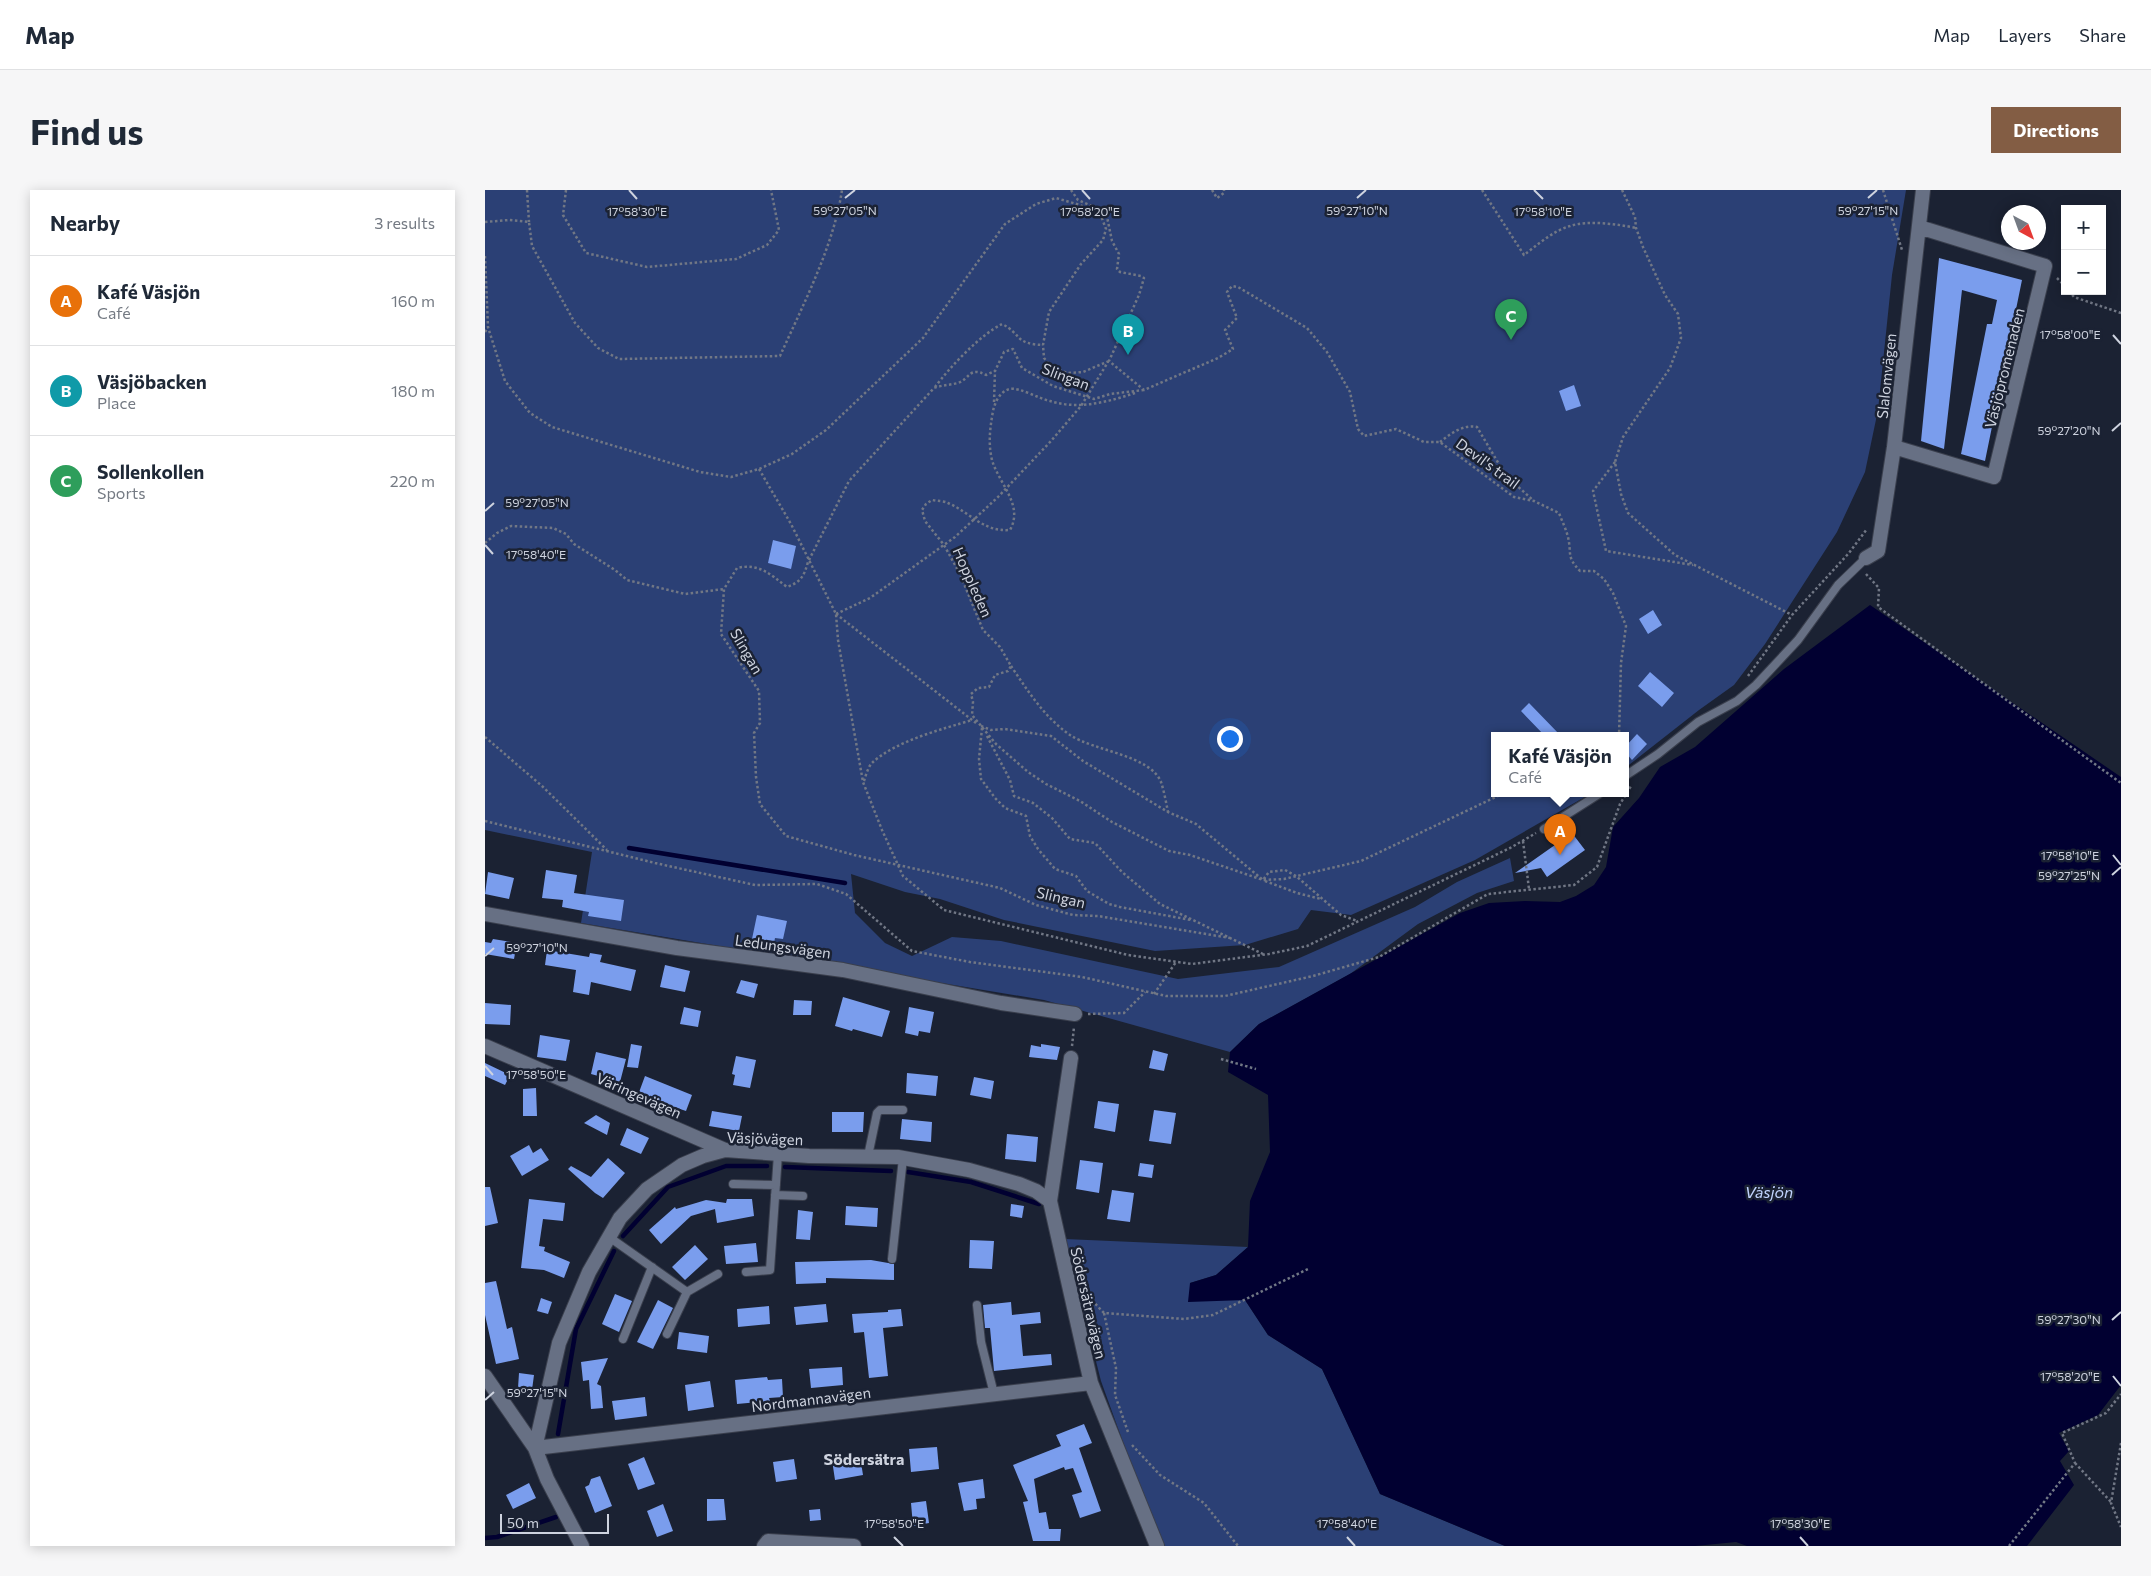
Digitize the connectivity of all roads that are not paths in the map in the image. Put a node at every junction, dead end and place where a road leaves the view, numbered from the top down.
1 (1923, 190) edge
2 (1919, 227) junction
3 (1894, 447) junction
4 (1866, 558) joint
5 (1629, 773) edge
6 (1594, 797) edge
7 (1544, 829) road end
8 (485, 914) edge
9 (1075, 1014) road end
10 (485, 1046) edge
11 (1071, 1058) road end
12 (903, 1110) dead end
13 (725, 1150) junction
14 (778, 1154) junction
15 (868, 1156) junction
16 (903, 1158) junction
17 (733, 1184) dead end
18 (776, 1185) junction
19 (775, 1195) junction
20 (803, 1196) dead end
21 (1049, 1201) junction
22 (609, 1237) junction
23 (892, 1259) dead end
24 (652, 1267) junction
25 (746, 1272) dead end
26 (718, 1274) dead end
27 (687, 1292) junction
28 (977, 1305) dead end
29 (667, 1334) dead end
30 (623, 1339) dead end
31 (485, 1376) edge
32 (1091, 1383) junction
33 (994, 1394) junction
34 (535, 1448) junction
35 (582, 1546) edge
36 (764, 1546) edge
37 (854, 1546) edge
38 (1157, 1546) edge

1 - 2 street, Slalomvägen
2 - 3 street, Slalomvägen
2 - 3 street, Väsjöpromenaden
3 - 4 street, Slalomvägen
4 - 5 lane
6 - 7 lane
8 - 9 street, Ledungsvägen
10 - 13 street, Väringevägen
11 - 21 street, Södersätravägen
12 - 15 lane
13 - 14 street, Väsjövägen
13 - 22 street, Väsjövägen
14 - 15 street, Väsjövägen
14 - 18 lane
15 - 16 street, Väsjövägen
16 - 21 street, Väsjövägen
16 - 23 lane
17 - 18 lane
18 - 19 lane
19 - 20 lane
19 - 25 lane
21 - 32 street, Södersätravägen
22 - 24 lane
22 - 34 street, Väsjövägen
24 - 27 lane
24 - 30 lane
26 - 27 lane
27 - 29 lane
28 - 33 lane
31 - 34 street
32 - 33 street, Nordmannavägen
32 - 38 street, Södersätravägen
33 - 34 street, Nordmannavägen
34 - 35 street
36 - 37 street

